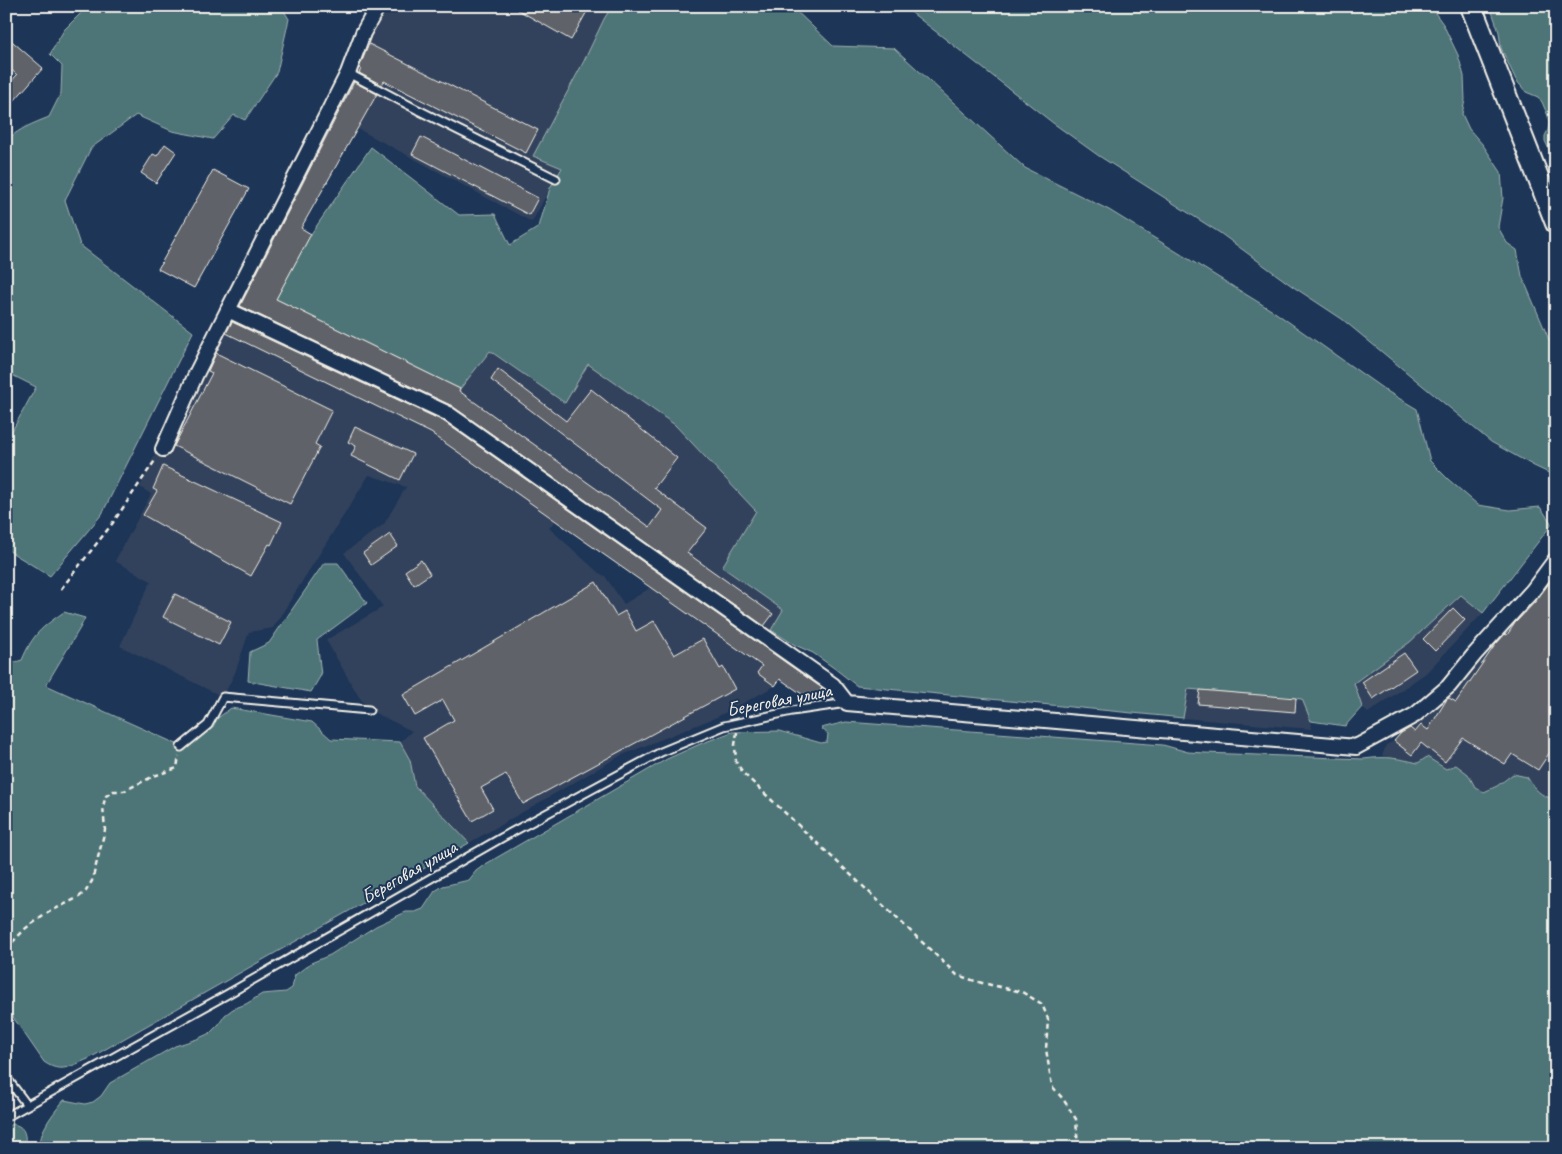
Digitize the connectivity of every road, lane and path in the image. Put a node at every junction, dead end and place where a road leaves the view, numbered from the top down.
1 (378, 6) edge
2 (1471, 6) edge
3 (348, 73) junction
4 (556, 179) dead end
5 (1556, 223) edge
6 (228, 310) junction
7 (163, 449) joint
8 (1556, 559) edge
9 (60, 589) dead end
10 (847, 703) junction
11 (369, 710) dead end
12 (742, 723) junction
13 (181, 746) joint
14 (6, 949) edge
15 (6, 1077) edge
16 (27, 1105) junction
17 (6, 1117) edge
18 (1078, 1148) edge

1 - 3 street
2 - 5 street
3 - 4 lane
3 - 6 street
6 - 7 street
6 - 10 street
7 - 9 path
8 - 10 street
10 - 12 lane, Береговая улица
11 - 13 lane
12 - 16 lane, Береговая улица
12 - 18 path
13 - 14 path
15 - 16 lane
16 - 17 lane, Береговая улица

